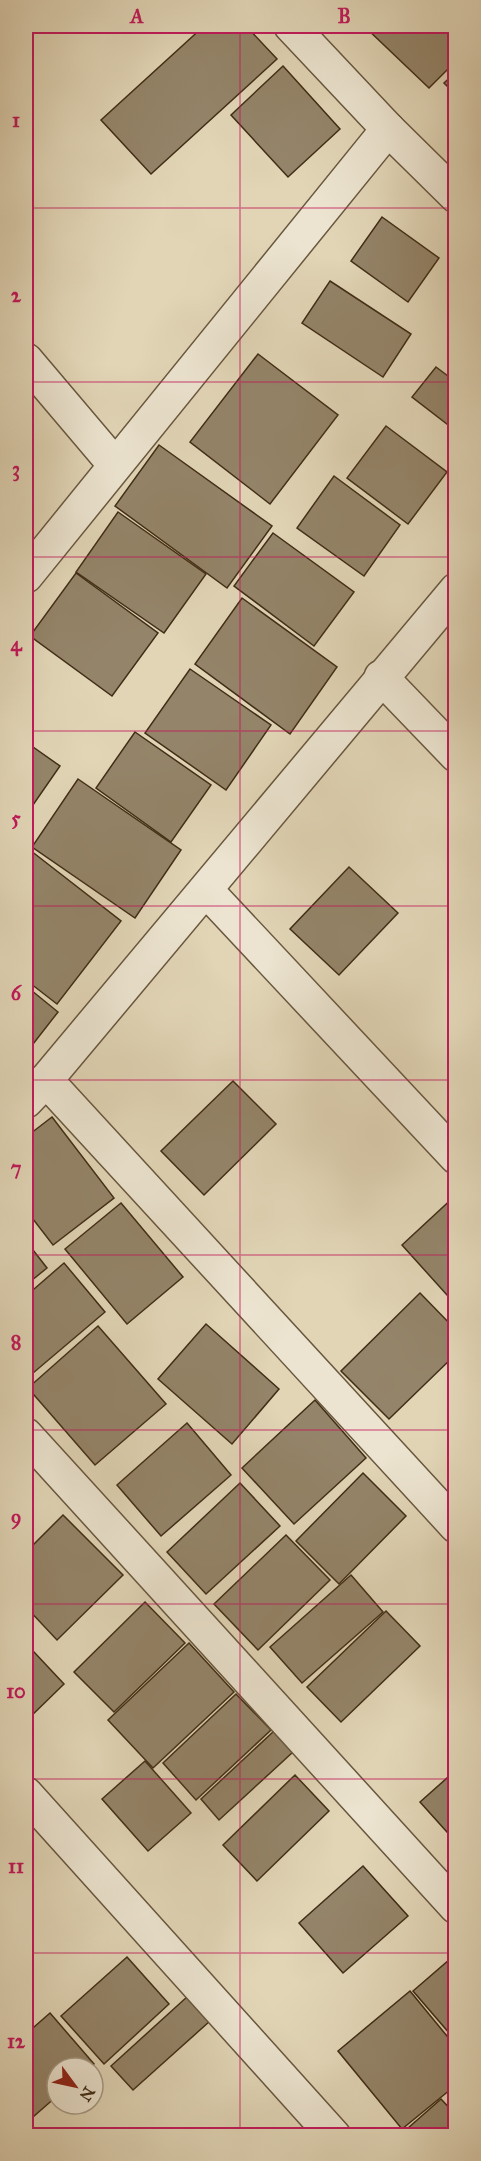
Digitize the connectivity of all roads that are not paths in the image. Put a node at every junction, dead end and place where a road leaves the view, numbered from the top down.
1 (291, 26) edge
2 (388, 129) junction
3 (456, 196) edge
4 (26, 360) edge
5 (115, 465) junction
6 (26, 576) edge
7 (456, 590) edge
8 (381, 677) junction
9 (456, 756) edge
10 (206, 890) junction
11 (36, 1091) edge
12 (456, 1157) edge
13 (26, 1435) edge
14 (456, 1526) edge
15 (26, 1794) edge
16 (456, 1907) edge
17 (334, 2136) edge

1 - 2 street
2 - 3 street
2 - 5 street
4 - 5 street
5 - 6 street
7 - 8 street
8 - 9 street
8 - 10 street
10 - 11 street
10 - 12 street
11 - 14 street
13 - 16 street
15 - 17 street

